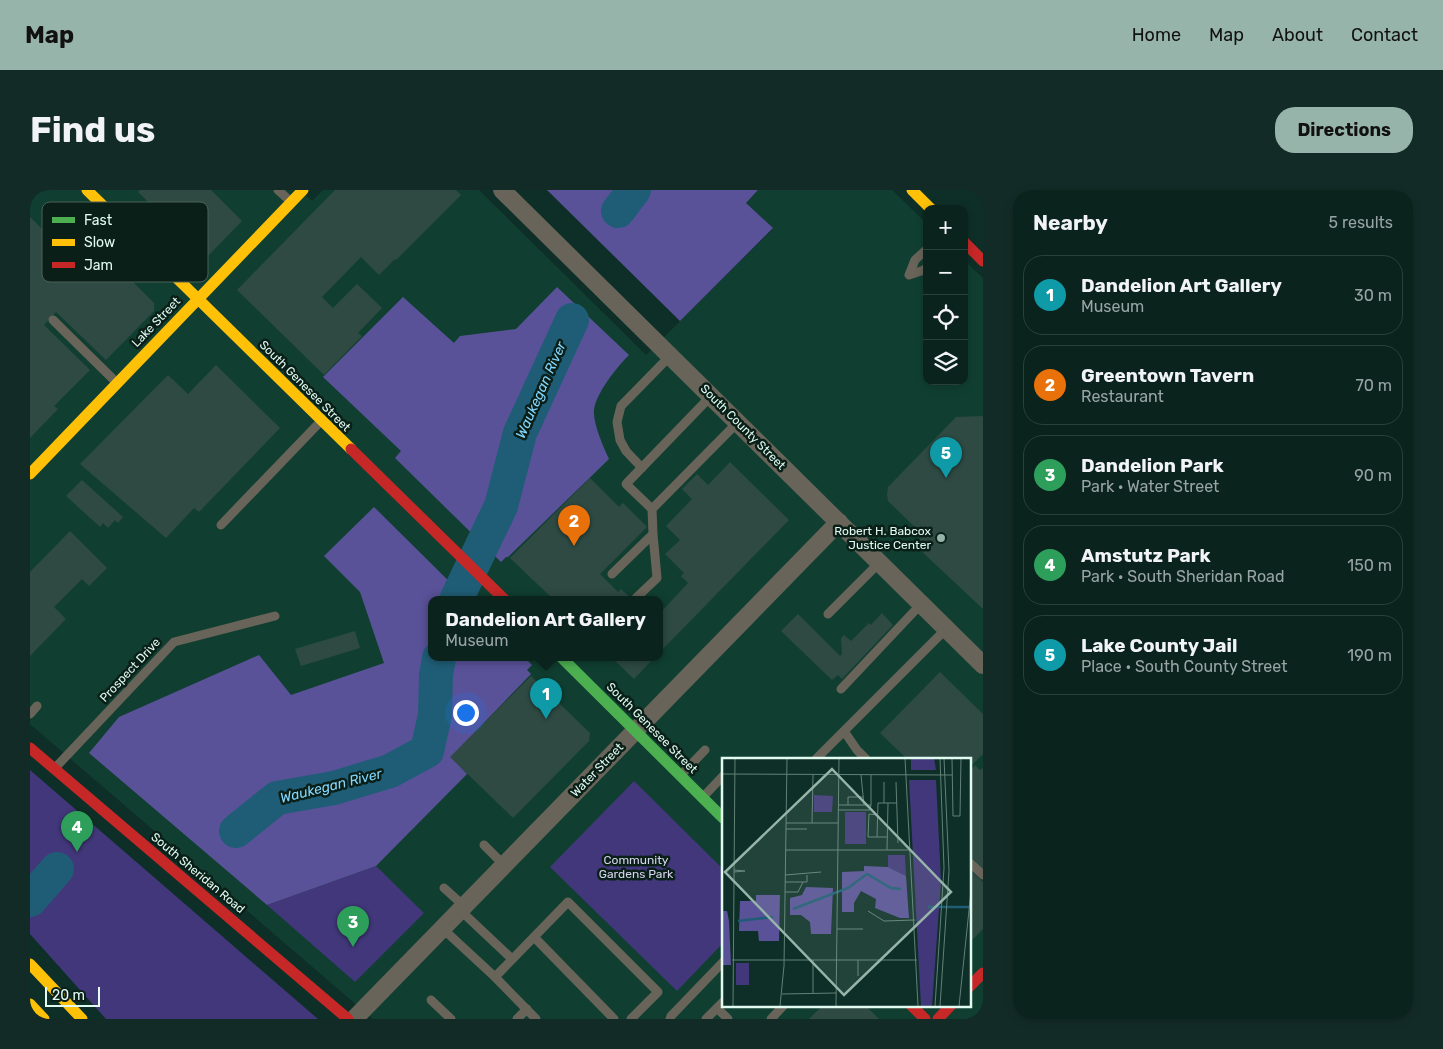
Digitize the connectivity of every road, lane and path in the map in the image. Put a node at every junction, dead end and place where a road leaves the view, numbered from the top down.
1 (87, 190) edge
2 (278, 190) edge
3 (302, 190) edge
4 (502, 190) edge
5 (912, 190) edge
6 (99, 202) edge
7 (291, 202) junction
8 (927, 205) edge
9 (968, 246) edge
10 (923, 252) edge
11 (983, 261) edge
12 (923, 270) edge
13 (181, 282) edge
14 (198, 299) junction
15 (53, 320) dead end
16 (670, 356) junction
17 (117, 383) junction
18 (711, 396) junction
19 (321, 421) junction
20 (738, 422) junction
21 (642, 468) junction
22 (30, 474) edge
23 (652, 509) junction
24 (839, 522) junction
25 (221, 525) dead end
26 (653, 534) junction
27 (880, 562) junction
28 (612, 574) dead end
29 (501, 596) edge
30 (638, 596) edge
31 (922, 603) junction
32 (828, 614) dead end
33 (275, 616) dead end
34 (947, 628) junction
35 (565, 661) edge
36 (983, 665) edge
37 (841, 689) dead end
38 (37, 706) dead end
39 (30, 714) edge
40 (636, 731) junction
41 (844, 731) junction
42 (30, 748) edge
43 (705, 750) dead end
44 (817, 758) edge
45 (865, 758) edge
46 (54, 769) junction
47 (681, 776) junction
48 (722, 777) edge
49 (702, 798) junction
50 (722, 817) edge
51 (484, 845) dead end
52 (971, 864) edge
53 (504, 865) junction
54 (983, 875) edge
55 (444, 888) dead end
56 (462, 908) junction
57 (442, 928) junction
58 (534, 937) junction
59 (512, 959) junction
60 (722, 963) edge
61 (30, 964) edge
62 (495, 977) junction
63 (430, 1000) dead end
64 (30, 1004) edge
65 (720, 1005) edge
66 (783, 1006) edge
67 (912, 1006) edge
68 (950, 1006) edge
69 (527, 1009) junction
70 (44, 1019) edge
71 (82, 1019) edge
72 (348, 1019) edge
73 (354, 1019) edge
74 (451, 1019) edge
75 (517, 1019) edge
76 (536, 1019) edge
77 (614, 1019) edge
78 (631, 1019) edge
79 (670, 1019) edge
80 (706, 1019) edge
81 (728, 1019) edge
82 (771, 1019) edge
83 (925, 1019) edge
84 (938, 1019) edge

1 - 6 main road, South Genesee Street
2 - 7 lane
3 - 7 main road, Lake Street
4 - 16 street, South County Street
5 - 8 main road
7 - 14 main road, Lake Street
9 - 11 main road
10 - 12 lane
13 - 14 main road, South Genesee Street
14 - 17 main road, Lake Street
14 - 19 main road, South Genesee Street
15 - 17 lane
16 - 18 street, South County Street
16 - 21 lane
17 - 22 main road, Lake Street
18 - 20 street, South County Street
18 - 21 lane
19 - 25 lane
19 - 29 main road, South Genesee Street
20 - 23 lane
20 - 24 street, South County Street
21 - 23 lane
23 - 26 lane
24 - 27 street, South County Street
24 - 40 street, Water Street
26 - 28 lane
26 - 30 lane
27 - 31 street, South County Street
27 - 32 lane
31 - 34 street, South County Street
31 - 37 lane
33 - 46 lane, Prospect Drive
34 - 36 street, South County Street
34 - 41 lane
35 - 40 main road, South Genesee Street
38 - 39 lane
40 - 47 main road, South Genesee Street
40 - 53 street, Water Street
41 - 44 lane
41 - 45 lane
42 - 46 main road, South Sheridan Road
43 - 47 lane
46 - 72 main road, South Sheridan Road
47 - 49 main road, South Genesee Street
48 - 49 lane
49 - 50 main road, South Genesee Street
51 - 53 lane
52 - 54 lane
53 - 56 street, Water Street
55 - 56 lane
56 - 57 street, Water Street
56 - 59 lane
57 - 62 lane
57 - 73 street, Water Street
58 - 59 lane
58 - 77 lane
58 - 78 lane
59 - 62 lane
60 - 79 lane
61 - 71 main road
62 - 69 lane
63 - 74 lane
64 - 70 main road
65 - 80 lane
65 - 81 lane
66 - 82 lane
67 - 83 main road
68 - 84 main road
69 - 75 lane
69 - 76 lane

